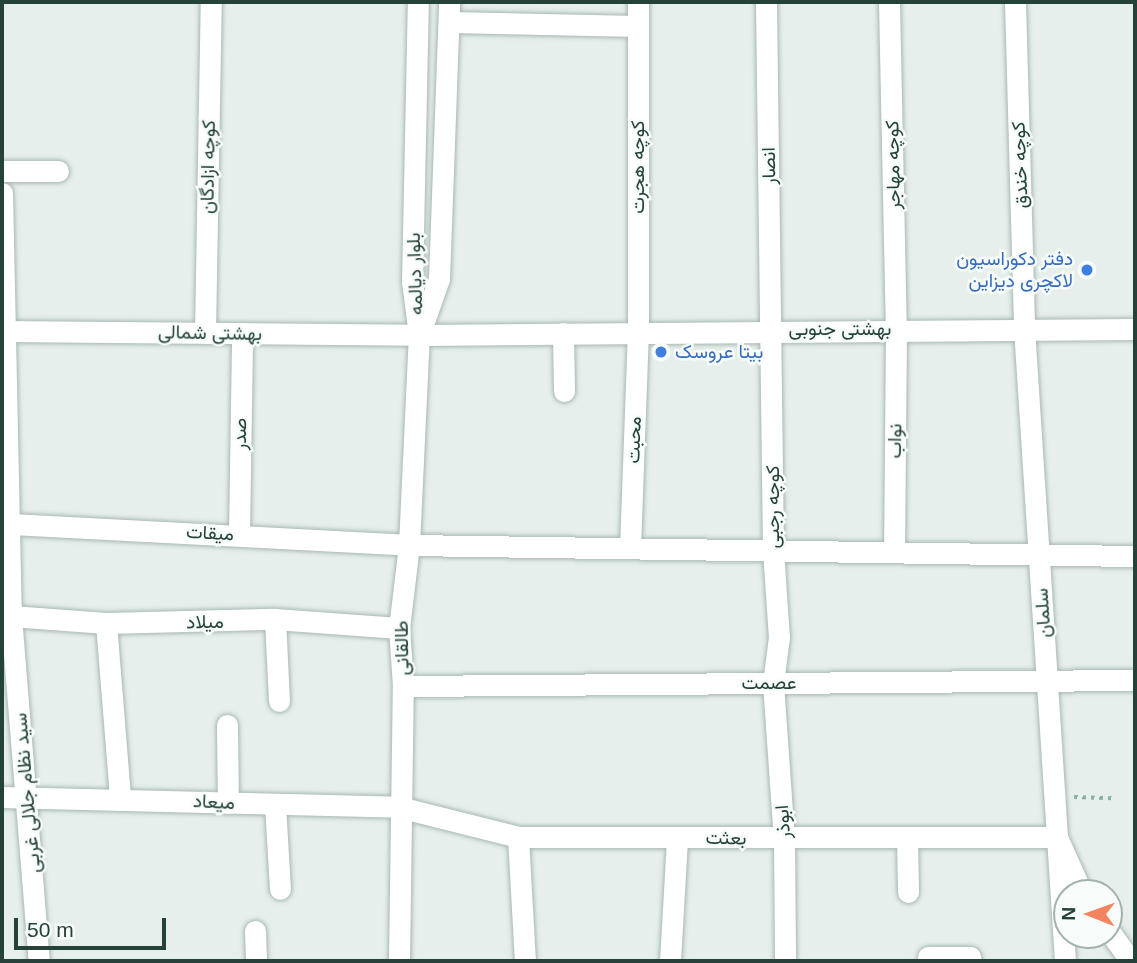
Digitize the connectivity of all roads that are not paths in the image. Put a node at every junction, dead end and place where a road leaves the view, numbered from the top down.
1 (211, 2) edge
2 (418, 2) edge
3 (638, 2) edge
4 (766, 2) edge
5 (889, 2) edge
6 (1015, 2) edge
7 (449, 12) edge
8 (638, 26) junction
9 (2, 171) edge
10 (58, 171) dead end
11 (2, 193) edge
12 (2, 225) edge
13 (1024, 328) junction
14 (896, 329) junction
15 (1135, 329) edge
16 (772, 330) junction
17 (4, 331) edge
18 (638, 332) junction
19 (205, 333) junction
20 (242, 333) junction
21 (563, 333) junction
22 (419, 335) junction
23 (564, 391) dead end
24 (12, 524) junction
25 (239, 534) junction
26 (408, 545) junction
27 (631, 548) junction
28 (773, 550) junction
29 (894, 552) junction
30 (1039, 555) junction
31 (1135, 556) edge
32 (11, 616) junction
33 (275, 619) junction
34 (106, 623) junction
35 (399, 628) junction
36 (1135, 680) edge
37 (1047, 681) junction
38 (773, 683) junction
39 (403, 686) junction
40 (279, 701) dead end
41 (227, 725) dead end
42 (28, 796) junction
43 (2, 797) edge
44 (120, 797) junction
45 (228, 803) junction
46 (275, 805) junction
47 (399, 807) junction
48 (518, 837) junction
49 (1057, 837) junction
50 (677, 838) junction
51 (907, 838) junction
52 (784, 839) junction
53 (1076, 879) edge
54 (280, 889) dead end
55 (908, 892) dead end
56 (255, 931) dead end
57 (928, 957) dead end
58 (39, 961) edge
59 (256, 961) edge
60 (399, 961) edge
61 (525, 961) edge
62 (670, 961) edge
63 (785, 961) edge
64 (971, 961) edge
65 (1065, 961) edge

1 - 19 street, کوچه ازادگان
2 - 22 street, بلوار دیالمه
3 - 8 street, کوچه هجرت
4 - 16 street, انصار
5 - 14 street, کوچه مهاجر
6 - 13 street, کوچه خندق
7 - 8 street
7 - 22 street, بلوار دیالمه
8 - 18 street, کوچه هجرت
9 - 10 street
11 - 12 street, سید نظام جلالی غربی
12 - 17 street, سید نظام جلالی غربی
13 - 14 street, بهشتی جنوبی
13 - 15 street, بهشتی جنوبی
13 - 30 street, سلمان
14 - 16 street, بهشتی جنوبی
14 - 29 street, نواب
16 - 18 street, بهشتی جنوبی
16 - 28 street, کوچه رجبی
17 - 19 street, بهشتی شمالی
17 - 24 street, سید نظام جلالی غربی
18 - 21 street, بهشتی جنوبی
18 - 27 street, محبت
19 - 20 street, بهشتی شمالی
20 - 22 street, بهشتی شمالی
20 - 25 street, صدر
21 - 22 street, بهشتی جنوبی
21 - 23 street
22 - 26 street, طالقانی
24 - 25 street, میقات
24 - 32 street, سید نظام جلالی غربی
25 - 26 street, میقات
26 - 27 street, میقات
26 - 35 street, طالقانی
27 - 28 street, میقات
28 - 29 street, میقات
28 - 38 street, کوچه رجبی
29 - 30 street, میقات
30 - 31 street, میقات
30 - 37 street, سلمان
32 - 34 street, میلاد
32 - 42 street, سید نظام جلالی غربی
33 - 34 street, میلاد
33 - 35 street, میلاد
33 - 40 street
34 - 44 street
35 - 39 street, طالقانی
36 - 37 street, عصمت
37 - 38 street, عصمت
37 - 49 street, سلمان
38 - 39 street, عصمت
38 - 52 street, ابوذر
39 - 47 street, طالقانی
41 - 45 street
42 - 43 street, میعاد
42 - 44 street, میعاد
42 - 58 street, سید نظام جلالی غربی
44 - 45 street, میعاد
45 - 46 street, میعاد
46 - 47 street, میعاد
46 - 54 street
47 - 48 street, بعثت
47 - 60 street, طالقانی
48 - 50 street, بعثت
48 - 61 street
49 - 51 street, بعثت
49 - 53 street, سلمان
49 - 65 street
50 - 52 street, بعثت
50 - 62 street
51 - 52 street, بعثت
51 - 55 street
52 - 63 street, ابوذر
56 - 59 street
57 - 64 street

